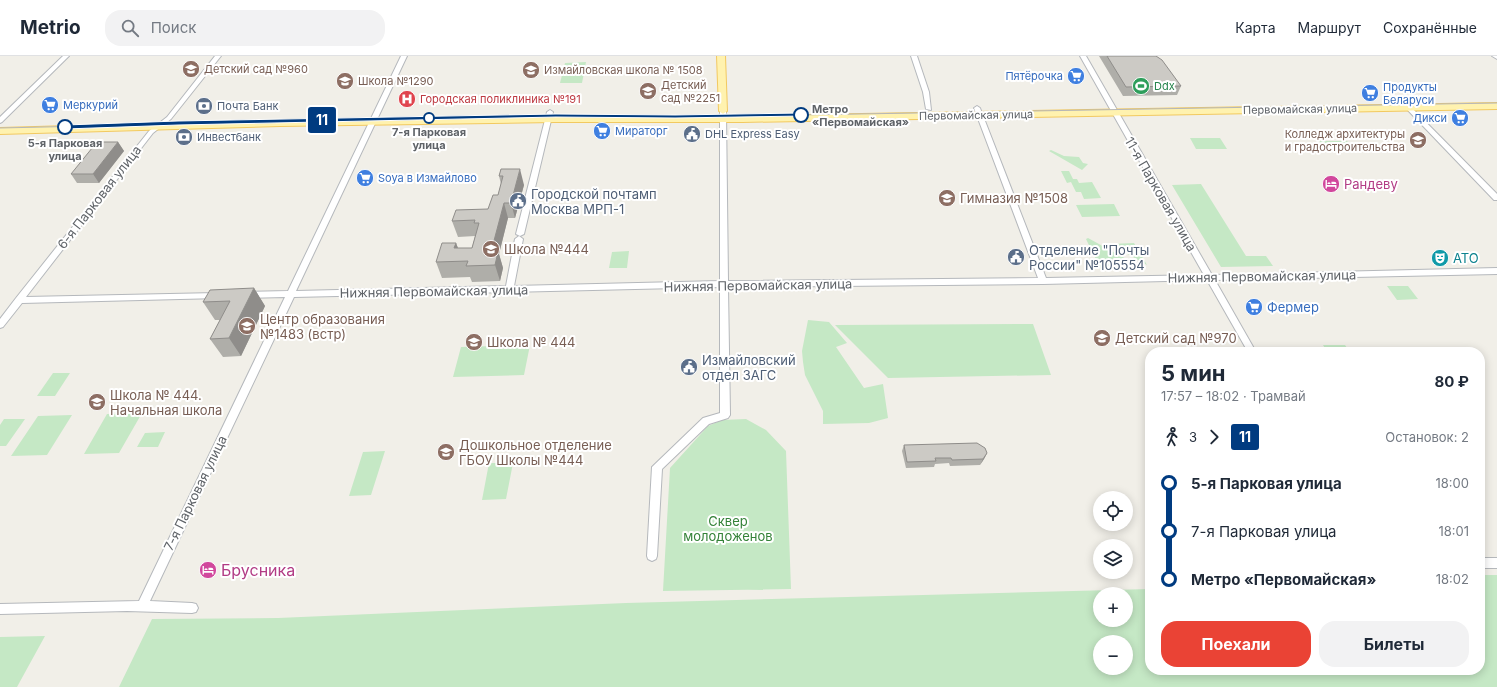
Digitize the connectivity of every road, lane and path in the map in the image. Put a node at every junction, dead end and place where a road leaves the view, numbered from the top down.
1 (66, 56) edge
2 (218, 56) edge
3 (404, 56) edge
4 (721, 56) edge
5 (914, 56) edge
6 (1082, 56) edge
7 (1497, 98) edge
8 (1404, 104) junction
9 (1110, 105) junction
10 (1497, 106) edge
11 (929, 109) junction
12 (978, 111) junction
13 (1114, 113) junction
14 (550, 115) junction
15 (723, 115) junction
16 (169, 118) junction
17 (375, 118) junction
18 (0, 122) edge
19 (157, 126) junction
20 (0, 131) edge
21 (1497, 198) edge
22 (1497, 271) edge
23 (1209, 277) junction
24 (1043, 281) junction
25 (724, 284) junction
26 (509, 290) junction
27 (290, 294) junction
28 (237, 295) edge
29 (222, 296) edge
30 (19, 300) junction
31 (0, 324) edge
32 (1249, 347) edge
33 (652, 556) dead end
34 (1485, 563) edge
35 (1497, 563) edge
36 (142, 606) junction
37 (192, 608) dead end
38 (0, 609) edge

1 - 18 street
2 - 16 street, 6-я Парковая улица
3 - 17 street, 7-я Парковая улица
4 - 15 main road
5 - 11 street
6 - 9 street, 11-я Парковая улица
7 - 8 main road, Первомайская улица
8 - 9 main road, Первомайская улица
8 - 10 main road, Первомайская улица
8 - 13 main road, Первомайская улица
8 - 21 street
9 - 12 main road, Первомайская улица
9 - 13 street, 11-я Парковая улица
11 - 12 main road, Первомайская улица
11 - 15 main road, Первомайская улица
12 - 13 main road, Первомайская улица
12 - 15 main road, Первомайская улица
12 - 24 street
13 - 23 street, 11-я Парковая улица
14 - 15 main road, Первомайская улица
14 - 17 main road, Первомайская улица
14 - 26 street
15 - 25 street
16 - 17 main road, Первомайская улица
16 - 18 main road, Первомайская улица
16 - 19 street, 6-я Парковая улица
17 - 19 main road, Первомайская улица
17 - 27 street, 7-я Парковая улица
19 - 20 main road, Первомайская улица
19 - 30 street, 6-я Парковая улица
22 - 23 street, Нижняя Первомайская улица
23 - 24 street, Нижняя Первомайская улица
23 - 32 street, 11-я Парковая улица
24 - 25 street, Нижняя Первомайская улица
25 - 26 street, Нижняя Первомайская улица
25 - 33 street
26 - 27 street, Нижняя Первомайская улица
27 - 28 street, Нижняя Первомайская улица
27 - 36 street, 7-я Парковая улица
29 - 30 street
30 - 31 street, 6-я Парковая улица
34 - 35 street
36 - 37 street
36 - 38 street

